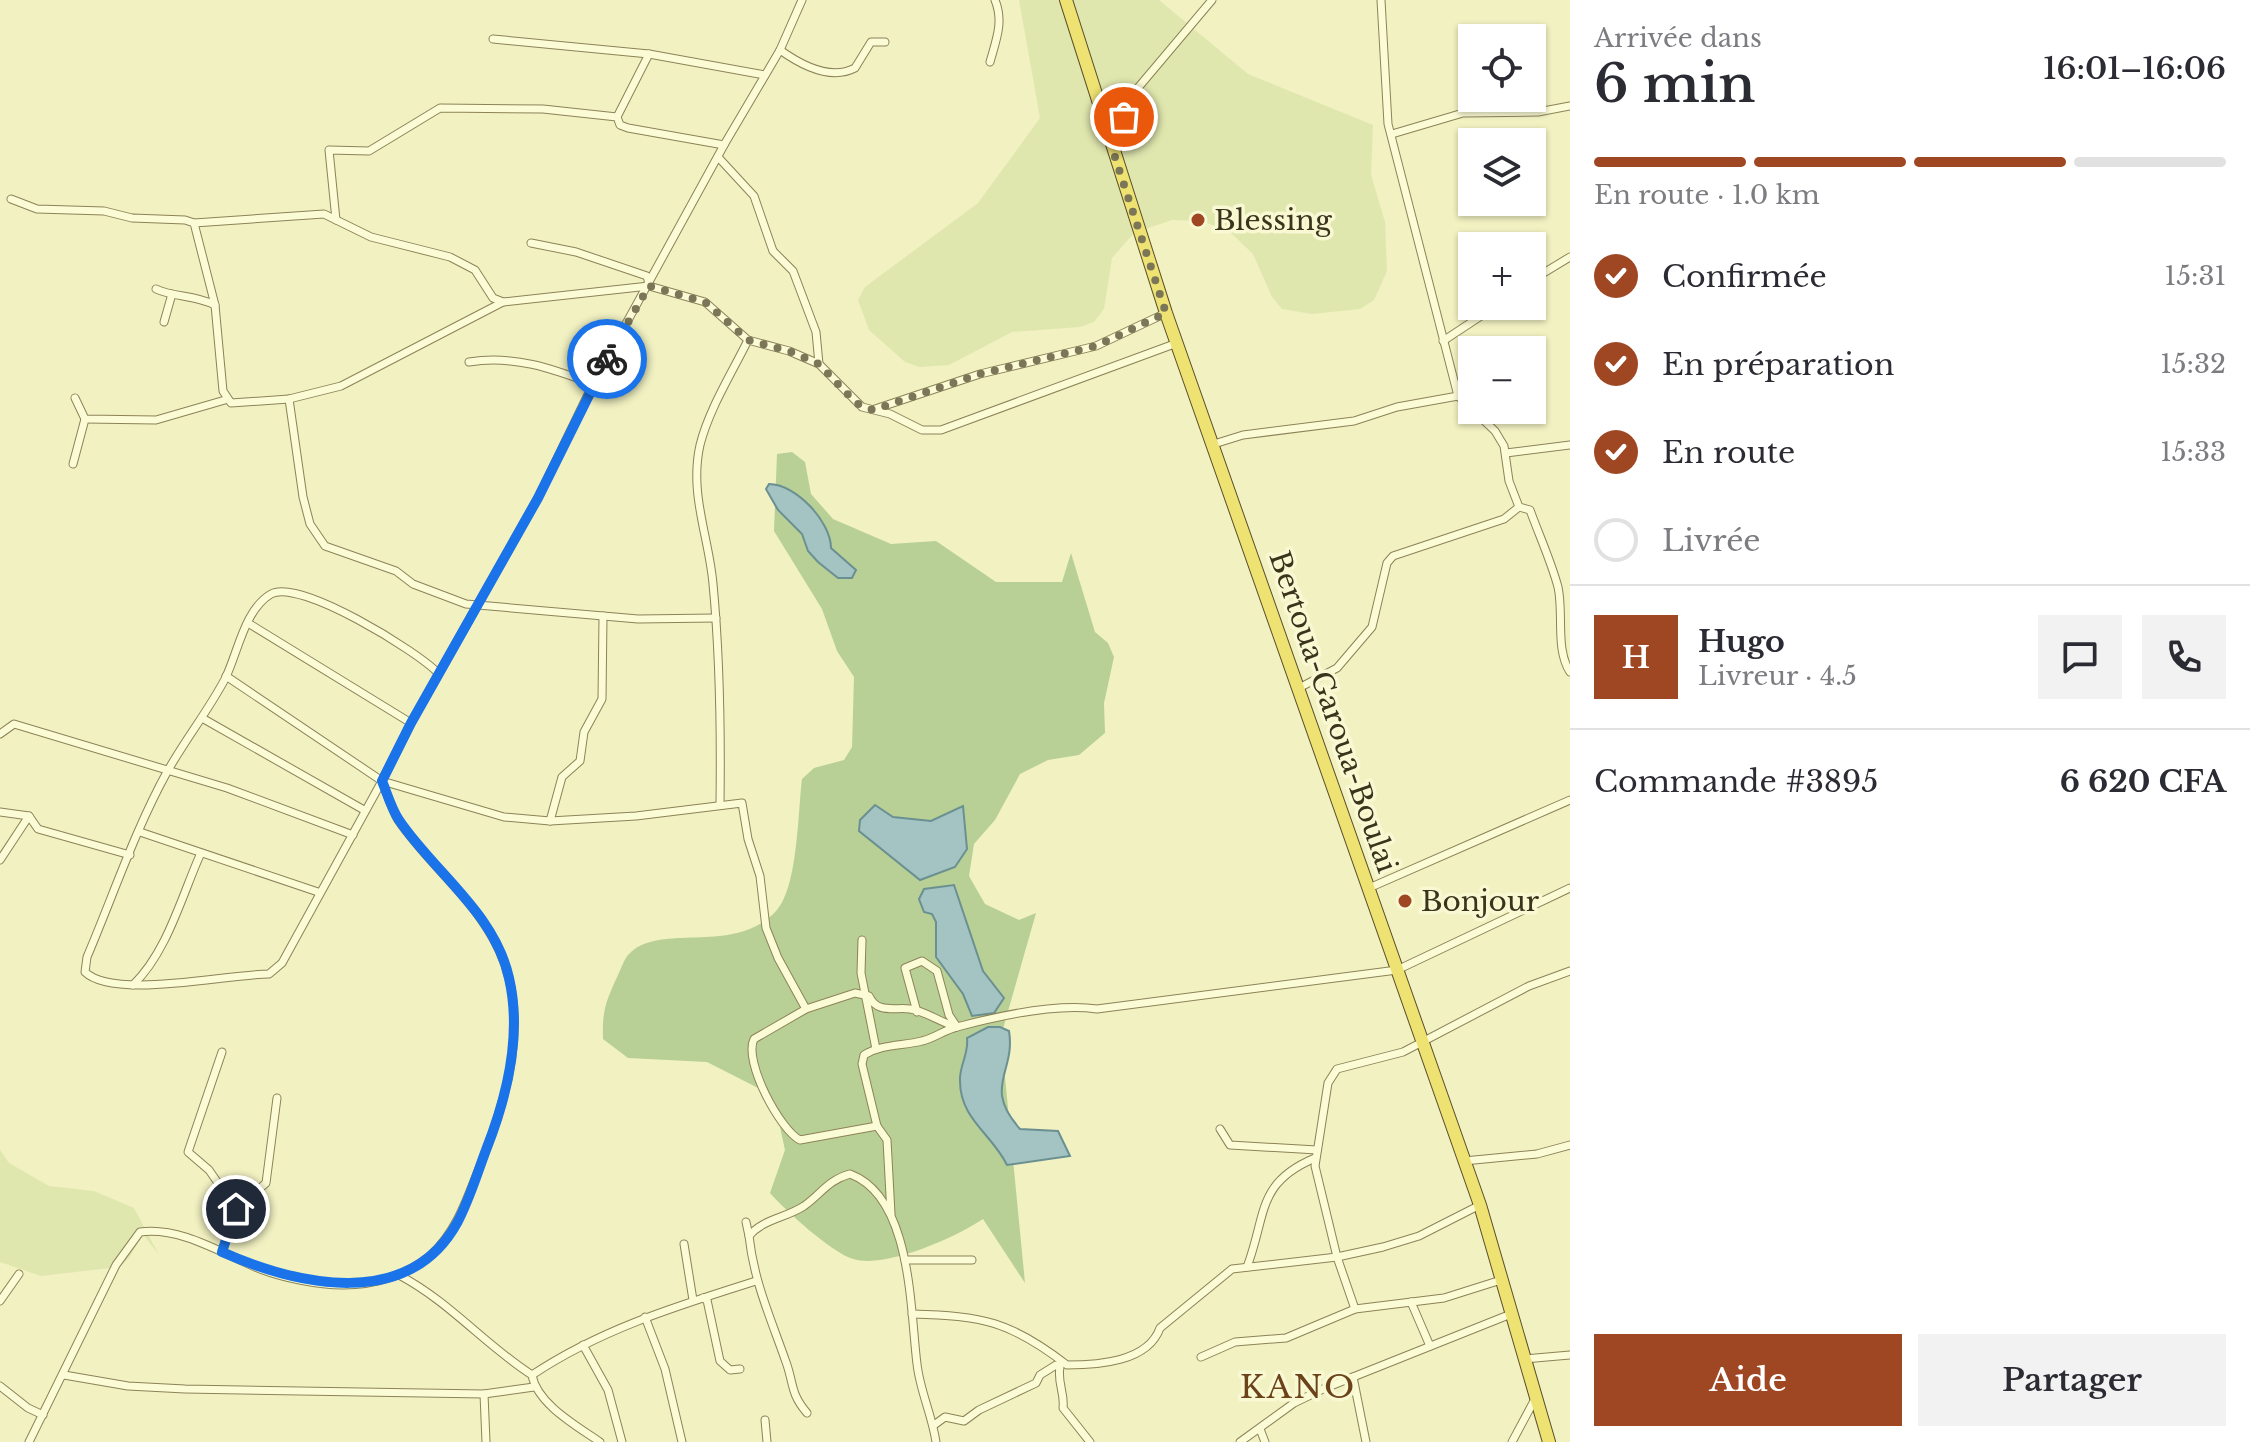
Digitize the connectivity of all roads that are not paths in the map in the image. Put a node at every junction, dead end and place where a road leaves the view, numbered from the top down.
1 (802, 0) edge
2 (995, 0) edge
3 (1066, 0) edge
4 (1212, 0) edge
5 (1381, 0) edge
6 (493, 39) dead end
7 (885, 42) dead end
8 (780, 50) junction
9 (649, 54) junction
10 (990, 62) dead end
11 (765, 75) junction
12 (1570, 106) edge
13 (617, 117) junction
14 (1392, 134) junction
15 (724, 145) junction
16 (1111, 145) junction
17 (718, 157) junction
18 (11, 199) dead end
19 (336, 220) junction
20 (194, 223) junction
21 (531, 243) dead end
22 (1570, 257) edge
23 (1546, 272) edge
24 (649, 286) junction
25 (156, 289) dead end
26 (172, 294) junction
27 (503, 302) junction
28 (215, 305) junction
29 (1166, 313) junction
30 (1475, 320) edge
31 (164, 322) dead end
32 (748, 340) junction
33 (1443, 341) junction
34 (1177, 343) junction
35 (469, 362) dead end
36 (819, 364) junction
37 (593, 384) junction
38 (1458, 396) joint
39 (75, 398) dead end
40 (289, 399) junction
41 (225, 400) junction
42 (873, 410) junction
43 (85, 419) junction
44 (1488, 424) edge
45 (1214, 444) junction
46 (1570, 445) edge
47 (1506, 453) junction
48 (73, 464) dead end
49 (1519, 507) junction
50 (477, 604) junction
51 (603, 616) junction
52 (716, 618) junction
53 (248, 623) junction
54 (1570, 672) edge
55 (438, 673) junction
56 (226, 676) junction
57 (1299, 688) junction
58 (202, 718) junction
59 (411, 723) junction
60 (0, 734) edge
61 (167, 772) junction
62 (382, 781) junction
63 (1570, 800) edge
64 (720, 804) junction
65 (364, 810) junction
66 (0, 812) edge
67 (29, 816) junction
68 (550, 821) junction
69 (140, 832) junction
70 (353, 835) junction
71 (130, 855) junction
72 (200, 855) junction
73 (0, 860) edge
74 (1369, 888) junction
75 (1570, 888) edge
76 (318, 892) junction
77 (862, 940) dead end
78 (1397, 970) junction
79 (1570, 971) edge
80 (133, 985) junction
81 (869, 996) junction
82 (806, 1009) junction
83 (917, 1012) junction
84 (957, 1027) junction
85 (1422, 1040) junction
86 (876, 1049) junction
87 (222, 1052) dead end
88 (277, 1098) dead end
89 (877, 1126) junction
90 (1220, 1129) dead end
91 (1570, 1145) edge
92 (1316, 1154) junction
93 (1464, 1161) junction
94 (1480, 1205) junction
95 (236, 1209) junction
96 (891, 1214) junction
97 (746, 1222) dead end
98 (749, 1236) junction
99 (684, 1244) dead end
100 (222, 1252) junction
101 (1337, 1257) junction
102 (905, 1260) junction
103 (972, 1260) dead end
104 (1247, 1267) junction
105 (19, 1274) dead end
106 (399, 1275) junction
107 (1501, 1280) junction
108 (756, 1281) junction
109 (703, 1298) junction
110 (693, 1300) junction
111 (0, 1301) edge
112 (1411, 1302) junction
113 (1355, 1309) junction
114 (912, 1314) junction
115 (1511, 1314) junction
116 (645, 1317) junction
117 (583, 1345) junction
118 (1430, 1346) junction
119 (1570, 1355) edge
120 (1201, 1357) dead end
121 (1524, 1359) junction
122 (740, 1369) dead end
123 (64, 1375) junction
124 (532, 1375) junction
125 (1353, 1377) junction
126 (0, 1386) edge
127 (534, 1387) junction
128 (484, 1394) junction
129 (1535, 1397) junction
130 (807, 1413) dead end
131 (43, 1415) junction
132 (765, 1420) dead end
133 (934, 1425) junction
134 (1260, 1429) junction
135 (29, 1442) edge
136 (486, 1442) edge
137 (600, 1442) edge
138 (622, 1442) edge
139 (682, 1442) edge
140 (767, 1442) edge
141 (936, 1442) edge
142 (1090, 1442) edge
143 (1240, 1442) edge
144 (1265, 1442) edge
145 (1366, 1442) edge
146 (1512, 1442) edge
147 (1549, 1442) edge

1 - 8 street
2 - 10 street
3 - 16 highway, Bertoua-Garoua-Boulai
4 - 16 street
5 - 14 street
6 - 9 street
7 - 8 street
8 - 11 street
9 - 11 street
9 - 13 street
11 - 15 street
12 - 14 street
13 - 15 street
13 - 19 street
14 - 33 street
15 - 17 street
16 - 29 highway, Bertoua-Garoua-Boulai
17 - 24 street
17 - 36 street
18 - 20 street
19 - 20 street
19 - 27 street
20 - 28 street
21 - 24 street
22 - 23 street
24 - 27 street
24 - 32 street
24 - 37 street
25 - 26 street
26 - 28 street
26 - 31 street
27 - 40 street
28 - 41 street
29 - 34 highway, Bertoua-Garoua-Boulai
29 - 42 street
30 - 33 street
32 - 36 street
32 - 52 street
33 - 38 street
34 - 42 street
34 - 45 highway, Bertoua-Garoua-Boulai
35 - 37 street
36 - 42 street
37 - 50 street
38 - 45 street
39 - 43 street
40 - 41 street
40 - 50 street
41 - 43 street
43 - 48 street
44 - 47 street
45 - 57 highway, Bertoua-Garoua-Boulai
46 - 47 street
47 - 49 street
49 - 54 street
49 - 57 street
50 - 51 street
50 - 55 street
51 - 52 street
51 - 68 street
52 - 64 street
53 - 55 street
53 - 56 street
53 - 59 street
55 - 59 street
56 - 58 street
56 - 62 street
57 - 74 highway, Bertoua-Garoua-Boulai
58 - 61 street
58 - 65 street
59 - 62 street
60 - 61 street
61 - 69 street
61 - 70 street
62 - 65 street
62 - 68 street
62 - 106 street
63 - 74 street
64 - 68 street
64 - 82 street
65 - 70 street
66 - 67 street
67 - 71 street
67 - 73 street
69 - 71 street
69 - 72 street
70 - 76 street
71 - 80 street
72 - 76 street
72 - 80 street
74 - 78 highway, Bertoua-Garoua-Boulai
75 - 78 street
76 - 80 street
77 - 81 street
78 - 84 street
78 - 85 highway, Bertoua-Garoua-Boulai
79 - 85 street
81 - 82 street
81 - 83 street
81 - 86 street
82 - 89 street
83 - 84 street
83 - 84 street
84 - 86 street
85 - 92 street
85 - 93 highway, Bertoua-Garoua-Boulai
86 - 89 street
87 - 95 street
88 - 95 street
89 - 96 street
90 - 92 street
91 - 93 street
92 - 101 street
92 - 104 street
93 - 94 highway, Bertoua-Garoua-Boulai
94 - 101 street
94 - 107 highway, Bertoua-Garoua-Boulai
95 - 100 street
96 - 98 street
96 - 102 street
97 - 98 street
98 - 108 street
99 - 110 street
100 - 106 street
100 - 123 street
101 - 104 street
101 - 113 street
102 - 103 street
102 - 114 street
104 - 114 street
105 - 111 street
106 - 124 street
107 - 112 street
107 - 115 highway, Bertoua-Garoua-Boulai
108 - 109 street
108 - 130 street
109 - 110 street
109 - 122 street
110 - 116 street
112 - 113 street
112 - 118 street
113 - 120 street
114 - 133 street
115 - 118 street
115 - 121 highway, Bertoua-Garoua-Boulai
116 - 117 street
116 - 139 street
117 - 124 street
117 - 138 street
118 - 125 street
119 - 121 street
121 - 129 highway, Bertoua-Garoua-Boulai
123 - 128 street
123 - 131 street
124 - 127 street
125 - 134 street
125 - 145 street
126 - 131 street
127 - 128 street
127 - 137 street
128 - 136 street
129 - 146 street
129 - 147 highway, Bertoua-Garoua-Boulai
131 - 135 street
132 - 140 street
133 - 141 street
133 - 142 street
134 - 143 street
134 - 144 street

